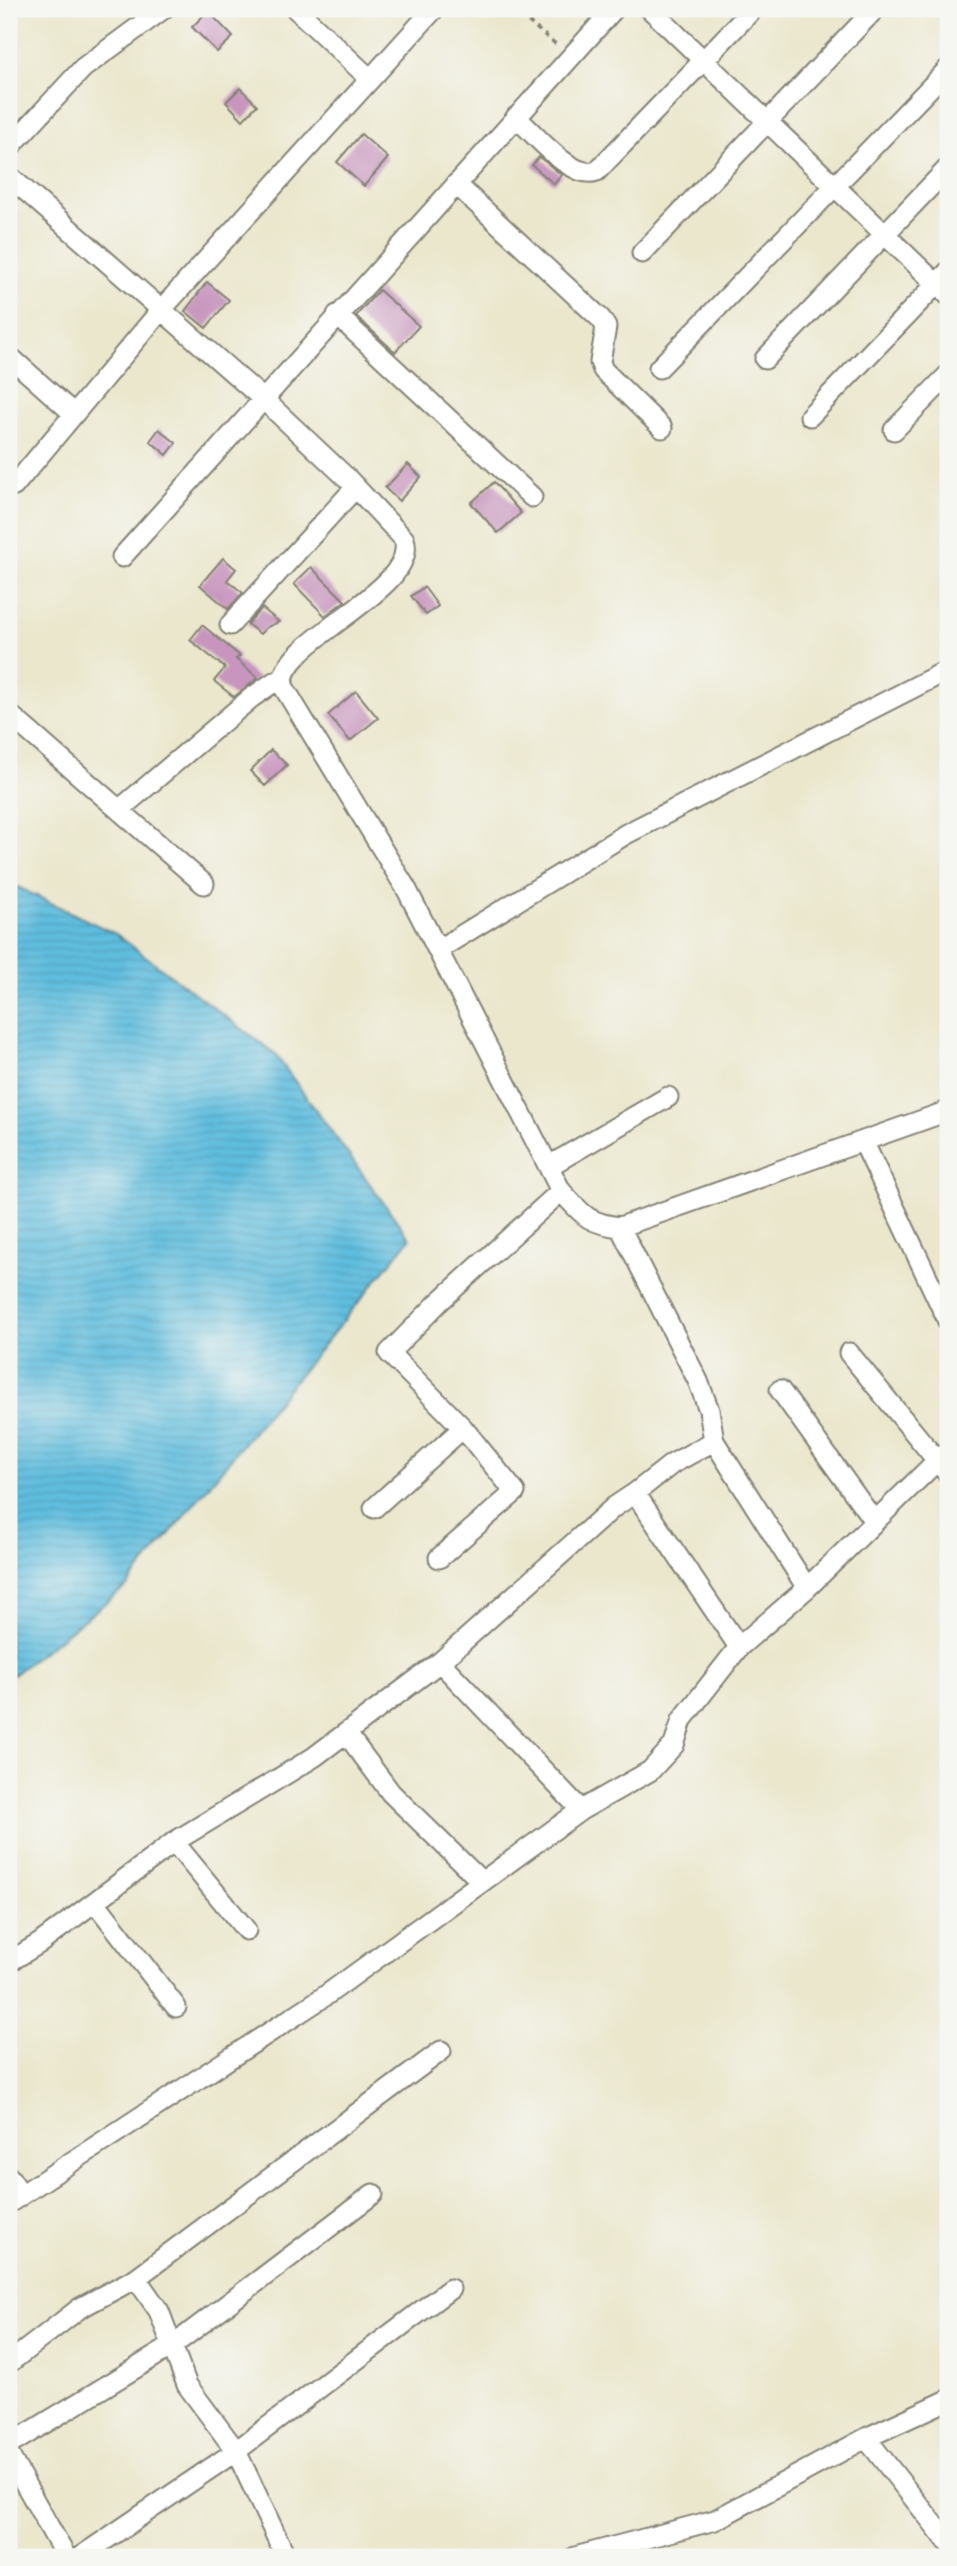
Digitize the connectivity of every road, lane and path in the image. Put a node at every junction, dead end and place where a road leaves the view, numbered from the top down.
1 (163, 9) edge
2 (296, 9) edge
3 (434, 9) edge
4 (513, 9) edge
5 (614, 9) edge
6 (650, 9) edge
7 (753, 9) edge
8 (876, 9) edge
9 (570, 57) junction
10 (705, 60) junction
11 (948, 69) edge
12 (370, 79) junction
13 (516, 117) junction
14 (768, 121) junction
15 (9, 148) edge
16 (948, 168) edge
17 (9, 176) edge
18 (456, 184) junction
19 (835, 186) junction
20 (885, 234) junction
21 (642, 253) dead end
22 (944, 284) edge
23 (161, 310) junction
24 (337, 315) junction
25 (9, 356) edge
26 (765, 359) dead end
27 (659, 368) dead end
28 (948, 375) edge
29 (262, 398) junction
30 (74, 414) junction
31 (810, 416) dead end
32 (662, 428) dead end
33 (894, 430) dead end
34 (9, 481) edge
35 (356, 487) junction
36 (532, 497) dead end
37 (122, 557) dead end
38 (230, 625) dead end
39 (948, 670) edge
40 (283, 680) junction
41 (9, 714) edge
42 (119, 810) junction
43 (204, 884) dead end
44 (439, 949) junction
45 (668, 1097) dead end
46 (948, 1111) edge
47 (863, 1141) junction
48 (549, 1166) junction
49 (561, 1191) junction
50 (620, 1227) junction
51 (948, 1321) edge
52 (849, 1353) dead end
53 (780, 1390) dead end
54 (463, 1428) junction
55 (714, 1441) junction
56 (944, 1462) edge
57 (635, 1493) junction
58 (374, 1508) dead end
59 (874, 1521) junction
60 (439, 1558) dead end
61 (807, 1588) junction
62 (740, 1647) junction
63 (440, 1662) junction
64 (346, 1733) junction
65 (581, 1810) junction
66 (174, 1842) junction
67 (481, 1881) junction
68 (95, 1902) junction
69 (246, 1930) dead end
70 (9, 1962) edge
71 (176, 2007) dead end
72 (441, 2051) dead end
73 (9, 2177) edge
74 (373, 2194) dead end
75 (15, 2199) edge
76 (135, 2278) junction
77 (450, 2289) dead end
78 (172, 2346) junction
79 (9, 2363) edge
80 (948, 2400) edge
81 (866, 2438) junction
82 (9, 2445) edge
83 (236, 2451) junction
84 (9, 2455) edge
85 (948, 2542) edge
86 (626, 2550) edge
87 (66, 2557) edge
88 (80, 2557) edge
89 (286, 2557) edge
90 (575, 2557) edge

1 - 15 street
2 - 12 street
3 - 12 street
4 - 9 path
5 - 9 street
6 - 10 street
7 - 10 street
8 - 14 street
9 - 13 street
10 - 13 street
10 - 14 street
11 - 19 street
12 - 23 street
13 - 18 street
14 - 19 street
14 - 21 street
16 - 20 street
17 - 23 street
18 - 24 street
18 - 32 street
19 - 20 street
19 - 27 street
20 - 22 street
20 - 26 street
22 - 31 street
23 - 29 street
23 - 30 street
24 - 29 street
24 - 36 street
25 - 30 street
28 - 33 street
29 - 35 street
29 - 37 street
30 - 34 street
35 - 38 street
35 - 40 street
39 - 44 street
40 - 42 street
40 - 44 street
41 - 42 street
42 - 43 street
44 - 48 street
45 - 48 street
46 - 47 street
47 - 50 street
47 - 51 street
48 - 49 street
49 - 50 street
49 - 54 street
50 - 55 street
52 - 56 street
53 - 59 street
54 - 58 street
54 - 60 street
55 - 57 street
55 - 61 street
56 - 59 street
57 - 62 street
57 - 63 street
59 - 61 street
61 - 62 street
62 - 65 street
63 - 64 street
63 - 65 street
64 - 66 street
64 - 67 street
65 - 67 street
66 - 68 street
66 - 69 street
67 - 75 street
68 - 70 street
68 - 71 street
72 - 76 street
73 - 75 street
74 - 78 street
76 - 78 street
76 - 79 street
77 - 83 street
78 - 82 street
78 - 83 street
80 - 81 street
81 - 85 street
81 - 86 street
83 - 88 street
83 - 89 street
84 - 87 street
86 - 90 street

